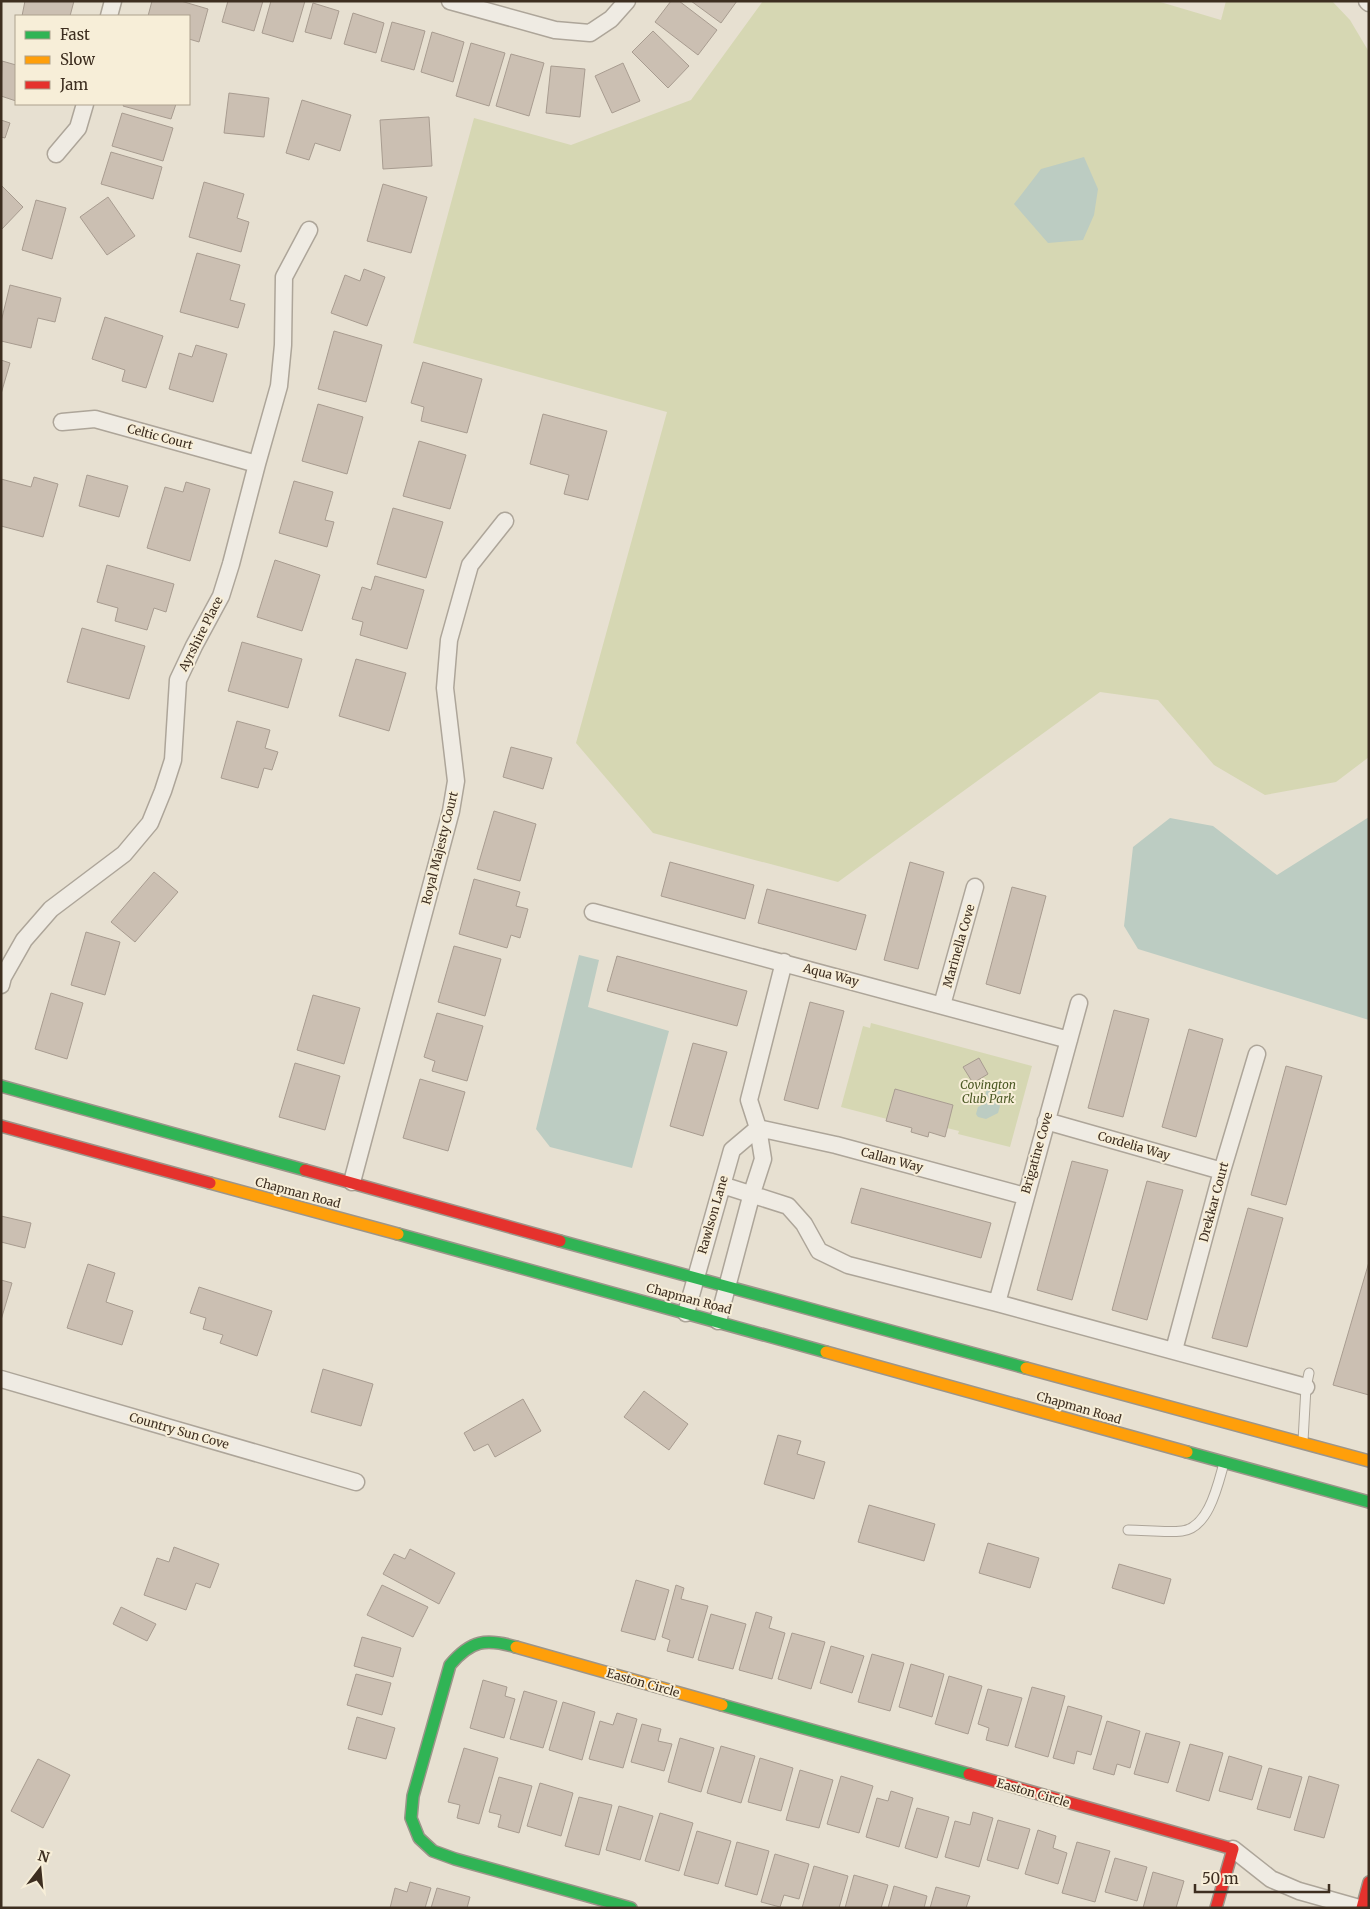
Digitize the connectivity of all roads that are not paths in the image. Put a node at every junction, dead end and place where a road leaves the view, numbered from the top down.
1 (112, 1) edge
2 (450, 1) edge
3 (627, 1) edge
4 (108, 15) edge
5 (85, 105) edge
6 (56, 154) dead end
7 (309, 230) dead end
8 (62, 422) dead end
9 (257, 464) junction
10 (505, 521) dead end
11 (975, 887) dead end
12 (593, 912) dead end
13 (784, 962) junction
14 (1, 985) edge
15 (1079, 1003) dead end
16 (942, 1005) junction
17 (1069, 1040) junction
18 (1257, 1054) dead end
19 (1, 1086) edge
20 (1046, 1121) junction
21 (1, 1126) edge
22 (758, 1128) junction
23 (1222, 1171) junction
24 (352, 1182) junction
25 (722, 1185) junction
26 (752, 1193) junction
27 (1025, 1196) junction
28 (695, 1277) junction
29 (727, 1287) junction
30 (997, 1303) junction
31 (686, 1312) junction
32 (718, 1321) junction
33 (1174, 1350) junction
34 (1, 1379) edge
35 (1307, 1380) joint
36 (1302, 1442) junction
37 (1369, 1461) edge
38 (1224, 1462) junction
39 (356, 1482) dead end
40 (1369, 1502) edge
41 (1128, 1530) dead end
42 (1233, 1849) junction
43 (1369, 1882) edge
44 (631, 1908) edge
45 (1216, 1908) edge
46 (1360, 1908) edge

1 - 4 street
2 - 3 street
5 - 6 street
7 - 9 street, Ayrshire Place
8 - 9 street, Celtic Court
9 - 14 street, Ayrshire Place
10 - 24 street, Royal Majesty Court
11 - 16 street, Marinella Cove
12 - 13 street, Aqua Way
13 - 16 street, Aqua Way
13 - 22 street
15 - 17 street, Brigatine Cove
16 - 17 street, Aqua Way
17 - 20 street, Brigatine Cove
18 - 23 street, Drekkar Court
19 - 24 street, Chapman Road
20 - 23 street, Cordelia Way
20 - 27 street, Brigatine Cove
21 - 31 street, Chapman Road
22 - 25 street, Rawlson Lane
22 - 26 street
22 - 27 street, Callan Way
23 - 33 street, Drekkar Court
24 - 28 street, Chapman Road
25 - 26 street
25 - 28 street, Rawlson Lane
26 - 29 street
26 - 30 street
27 - 30 street, Brigatine Cove
28 - 29 street, Chapman Road
28 - 31 street, Rawlson Lane
29 - 32 street
29 - 36 street, Chapman Road
30 - 33 street
31 - 32 street, Chapman Road
32 - 38 street, Chapman Road
33 - 35 street
34 - 39 street, Country Sun Cove
35 - 36 lane
36 - 37 street, Chapman Road
38 - 40 street, Chapman Road
38 - 41 lane
42 - 44 street, Easton Circle
42 - 45 street
42 - 46 street, Easton Circle
43 - 46 street

